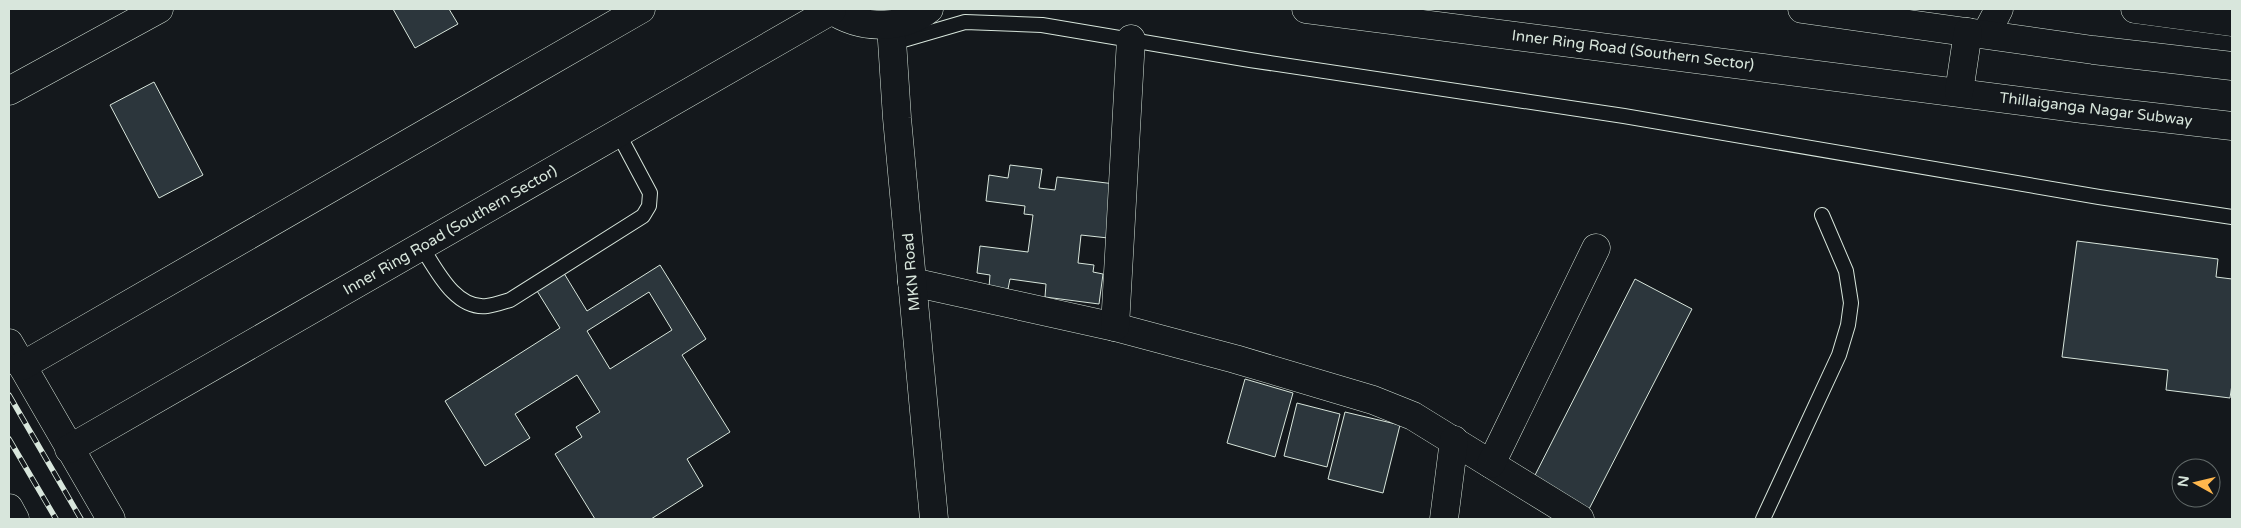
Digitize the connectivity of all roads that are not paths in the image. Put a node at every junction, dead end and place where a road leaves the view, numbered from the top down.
1 (159, 9) edge
2 (641, 9) edge
3 (929, 9) edge
4 (1306, 9) edge
5 (1802, 9) edge
6 (1999, 9) edge
7 (2135, 9) edge
8 (831, 10) edge
9 (2232, 22) edge
10 (1977, 33) junction
11 (892, 34) junction
12 (1131, 39) junction
13 (2232, 66) edge
14 (9, 91) edge
15 (1959, 92) junction
16 (2232, 126) edge
17 (618, 132) junction
18 (1822, 215) dead end
19 (2232, 217) edge
20 (421, 246) junction
21 (1596, 248) dead end
22 (912, 282) junction
23 (1115, 327) junction
24 (15, 354) edge
25 (1454, 440) junction
26 (69, 449) junction
27 (1491, 464) junction
28 (9, 508) edge
29 (15, 519) edge
30 (111, 519) edge
31 (934, 519) edge
32 (1444, 519) edge
33 (1580, 519) edge
34 (1763, 519) edge

1 - 14 main road
2 - 24 main road
3 - 11 main road, Inner Ring Road (Southern Sector)
4 - 15 main road, Inner Ring Road (Southern Sector)
5 - 10 main road
6 - 10 main road
7 - 9 main road
8 - 11 main road, Inner Ring Road (Southern Sector)
8 - 17 main road, Inner Ring Road (Southern Sector)
10 - 13 main road
10 - 15 main road
11 - 12 lane
11 - 22 main road, MKN Road
12 - 19 lane
12 - 23 main road
15 - 16 main road, Thillaiganga Nagar Subway
17 - 20 main road, Inner Ring Road (Southern Sector)
17 - 20 lane
18 - 34 lane
20 - 26 main road, Inner Ring Road (Southern Sector)
21 - 27 main road
22 - 23 main road
22 - 31 main road, MKN Road
23 - 25 main road
24 - 26 main road
25 - 27 main road
25 - 32 main road
26 - 30 main road
27 - 33 main road
28 - 29 main road

